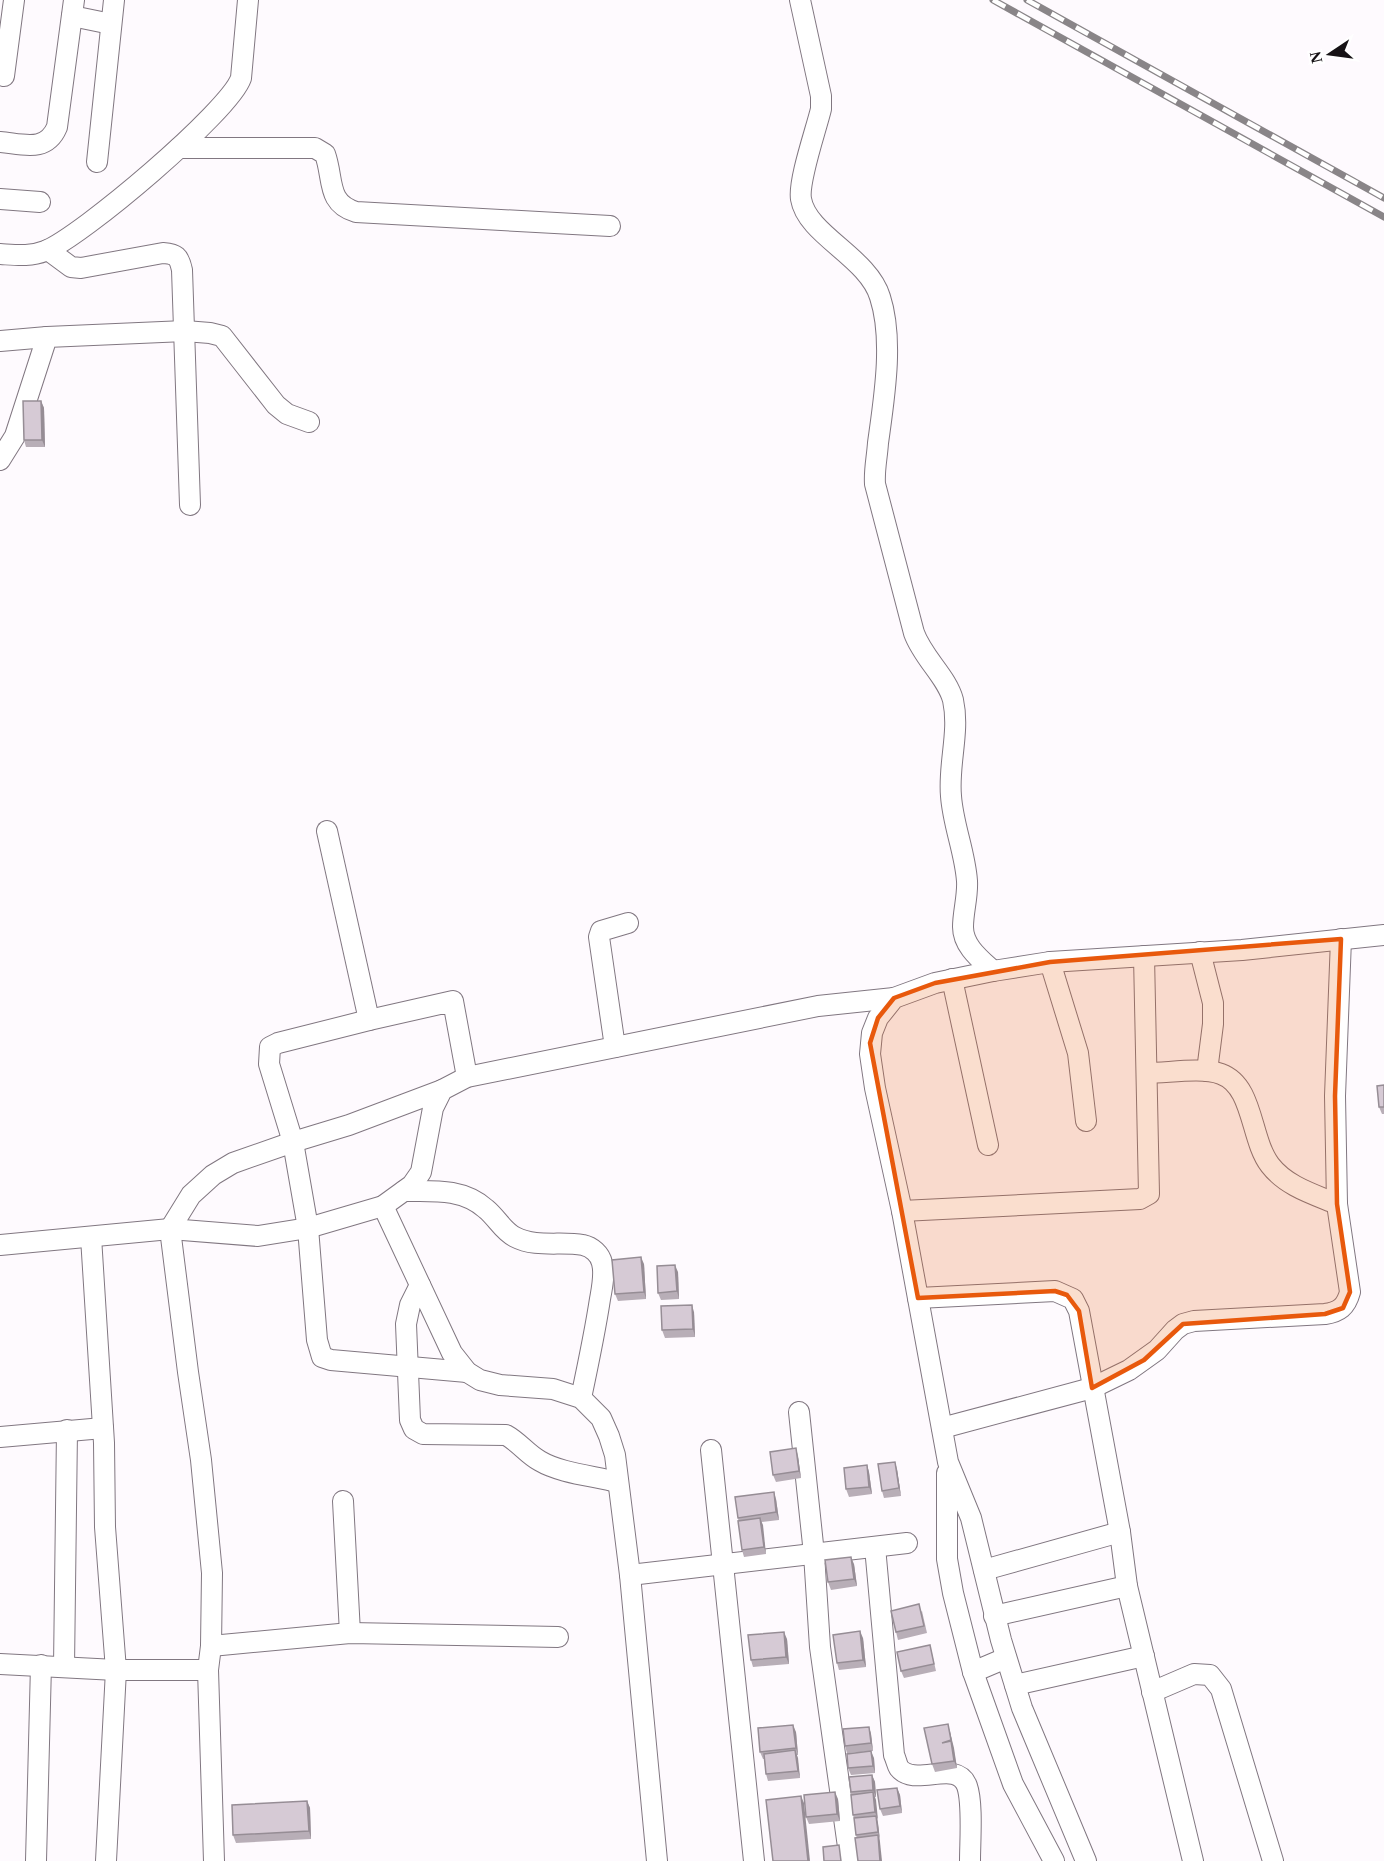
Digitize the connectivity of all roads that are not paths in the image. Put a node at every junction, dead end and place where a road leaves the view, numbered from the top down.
1 (14, 0) edge
2 (114, 0) edge
3 (248, 0) edge
4 (801, 0) edge
5 (73, 8) edge
6 (111, 24) junction
7 (4, 76) dead end
8 (0, 142) edge
9 (179, 148) junction
10 (97, 162) dead end
11 (0, 199) edge
12 (40, 202) dead end
13 (610, 226) dead end
14 (48, 250) junction
15 (0, 254) edge
16 (185, 331) junction
17 (47, 337) junction
18 (0, 341) edge
19 (309, 422) dead end
20 (0, 460) edge
21 (190, 505) dead end
22 (327, 831) dead end
23 (628, 923) dead end
24 (1384, 935) edge
25 (1341, 939) junction
26 (1200, 952) junction
27 (1144, 956) junction
28 (1050, 962) junction
29 (993, 970) junction
30 (952, 979) junction
31 (894, 998) junction
32 (369, 1020) junction
33 (615, 1047) junction
34 (1207, 1071) junction
35 (1147, 1073) junction
36 (467, 1077) junction
37 (442, 1090) junction
38 (1086, 1121) dead end
39 (293, 1142) junction
40 (988, 1145) dead end
41 (404, 1191) junction
42 (1337, 1204) junction
43 (383, 1206) junction
44 (902, 1211) junction
45 (308, 1228) junction
46 (170, 1229) junction
47 (91, 1237) junction
48 (0, 1245) edge
49 (420, 1285) junction
50 (918, 1298) junction
51 (408, 1367) junction
52 (467, 1372) junction
53 (1092, 1388) junction
54 (581, 1398) junction
55 (799, 1412) dead end
56 (104, 1428) junction
57 (942, 1428) junction
58 (68, 1430) junction
59 (0, 1437) edge
60 (711, 1450) dead end
61 (948, 1462) junction
62 (617, 1482) junction
63 (343, 1501) dead end
64 (1120, 1532) junction
65 (907, 1543) dead end
66 (875, 1547) junction
67 (814, 1554) junction
68 (723, 1565) junction
69 (984, 1570) junction
70 (630, 1575) junction
71 (1127, 1586) junction
72 (994, 1616) junction
73 (350, 1633) junction
74 (558, 1637) dead end
75 (211, 1646) junction
76 (1144, 1656) junction
77 (1006, 1658) junction
78 (0, 1664) edge
79 (41, 1665) junction
80 (64, 1666) junction
81 (116, 1670) junction
82 (208, 1670) junction
83 (973, 1672) junction
84 (1015, 1685) junction
85 (1152, 1692) junction
86 (36, 1861) edge
87 (106, 1861) edge
88 (214, 1861) edge
89 (657, 1861) edge
90 (754, 1861) edge
91 (850, 1861) edge
92 (970, 1861) edge
93 (1054, 1861) edge
94 (1086, 1861) edge
95 (1193, 1861) edge
96 (1273, 1861) edge

1 - 7 street
2 - 6 street
3 - 9 street
4 - 29 street
5 - 6 street
5 - 8 street
6 - 10 street
9 - 13 street
9 - 14 street
11 - 12 street
14 - 15 street
14 - 16 street
16 - 17 street
16 - 19 street
16 - 21 street
17 - 18 street
17 - 20 street
22 - 32 street
23 - 33 street
24 - 25 street
25 - 26 street
25 - 42 street
26 - 27 street
26 - 34 street
27 - 28 street
27 - 35 street
28 - 29 street
28 - 38 street
29 - 30 street
30 - 31 street
30 - 40 street
31 - 33 street
31 - 44 street
32 - 36 street
32 - 39 street
33 - 36 street
34 - 35 street
34 - 42 street
35 - 44 street
36 - 37 street
37 - 39 street
37 - 41 street
39 - 45 street
39 - 46 street
41 - 43 street
41 - 54 street
42 - 53 street
43 - 45 street
43 - 49 street
44 - 50 street
45 - 46 street
45 - 51 street
46 - 47 street
46 - 75 street
47 - 48 street
47 - 56 street
49 - 51 street
49 - 52 street
50 - 53 street
50 - 57 street
51 - 52 street
51 - 62 street
52 - 54 street
53 - 57 street
53 - 64 street
54 - 62 street
55 - 67 street
56 - 58 street
56 - 81 street
57 - 61 street
58 - 59 street
58 - 80 street
60 - 68 street
61 - 69 street
61 - 83 street
62 - 70 street
63 - 73 street
64 - 69 street
64 - 71 street
65 - 66 street
66 - 67 street
66 - 92 street
67 - 68 street
67 - 91 street
68 - 70 street
68 - 90 street
69 - 72 street
70 - 89 street
71 - 72 street
71 - 76 street
72 - 77 street
73 - 74 street
73 - 75 street
75 - 82 street
76 - 84 street
76 - 85 street
77 - 83 street
77 - 84 street
78 - 79 street
79 - 80 street
79 - 86 street
80 - 81 street
81 - 82 street
81 - 87 street
82 - 88 street
83 - 93 street
84 - 94 street
85 - 95 street
85 - 96 street

